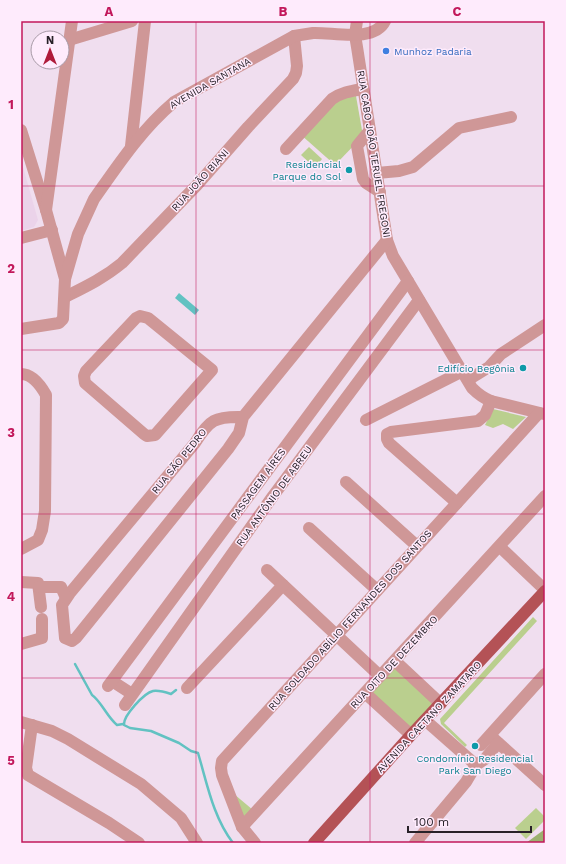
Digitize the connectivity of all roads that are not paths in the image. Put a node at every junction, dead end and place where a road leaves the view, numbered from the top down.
1 (72, 21) edge
2 (132, 21) edge
3 (145, 21) edge
4 (357, 21) edge
5 (385, 21) edge
6 (70, 34) edge
7 (355, 35) junction
8 (294, 36) junction
9 (70, 40) edge
10 (65, 70) edge
11 (363, 89) junction
12 (510, 117) dead end
13 (21, 130) edge
14 (370, 130) junction
15 (131, 146) junction
16 (24, 148) edge
17 (286, 149) dead end
18 (377, 173) junction
19 (380, 192) junction
20 (46, 210) junction
21 (52, 230) junction
22 (21, 238) edge
23 (387, 240) junction
24 (65, 279) junction
25 (408, 281) junction
26 (65, 297) junction
27 (419, 300) junction
28 (136, 318) joint
29 (545, 326) edge
30 (21, 329) edge
31 (21, 374) edge
32 (466, 376) junction
33 (491, 401) junction
34 (542, 413) edge
35 (243, 417) junction
36 (366, 420) dead end
37 (346, 482) dead end
38 (545, 496) edge
39 (457, 502) junction
40 (309, 528) dead end
41 (417, 546) junction
42 (500, 547) junction
43 (21, 549) edge
44 (267, 570) dead end
45 (21, 582) edge
46 (283, 585) junction
47 (39, 587) junction
48 (378, 590) junction
49 (545, 591) edge
50 (66, 598) junction
51 (41, 607) dead end
52 (42, 620) dead end
53 (336, 635) junction
54 (21, 644) edge
55 (395, 661) junction
56 (545, 674) edge
57 (380, 676) junction
58 (187, 688) dead end
59 (365, 693) junction
60 (132, 694) junction
61 (441, 704) junction
62 (124, 705) dead end
63 (426, 720) junction
64 (25, 724) edge
65 (411, 736) junction
66 (494, 739) junction
67 (481, 745) dead end
68 (481, 762) junction
69 (545, 785) edge
70 (242, 827) junction
71 (139, 843) edge
72 (196, 843) edge
73 (255, 843) edge
74 (314, 843) edge
75 (415, 843) edge

1 - 6 street
2 - 9 street
3 - 15 street
4 - 7 street, RUA CABO JOÃO TERUEL FREGONI
5 - 7 street, AVENIDA SANTANA
7 - 8 street, AVENIDA SANTANA
7 - 11 street, RUA CABO JOÃO TERUEL FREGONI
8 - 15 street, AVENIDA SANTANA
8 - 26 street, RUA JOÃO BIANI
10 - 20 street
11 - 14 street, RUA CABO JOÃO TERUEL FREGONI
11 - 17 street
12 - 18 street
13 - 16 street
14 - 18 street, RUA CABO JOÃO TERUEL FREGONI
14 - 19 street
15 - 24 street, AVENIDA SANTANA
16 - 20 street
18 - 19 street, RUA CABO JOÃO TERUEL FREGONI
19 - 23 street, RUA CABO JOÃO TERUEL FREGONI
20 - 21 street
21 - 22 street
21 - 24 street
23 - 25 street, RUA CABO JOÃO TERUEL FREGONI
23 - 35 street
24 - 26 street, AVENIDA SANTANA
25 - 27 street, RUA CABO JOÃO TERUEL FREGONI
25 - 60 street, PASSAGEM AÍRES
26 - 30 street, AVENIDA SANTANA
27 - 32 street, RUA CABO JOÃO TERUEL FREGONI
27 - 60 street, RUA ANTÔNIO DE ABREU
28 - 28 street
29 - 32 street
31 - 43 street
32 - 33 street, RUA CABO JOÃO TERUEL FREGONI
32 - 36 street
33 - 34 street, RUA CABO JOÃO TERUEL FREGONI
33 - 39 street
34 - 39 street, RUA SOLDADO ABÍLIO FERNANDES DOS SANTOS
35 - 50 street, RUA SÃO PEDRO
35 - 50 street
37 - 41 street
38 - 42 street, RUA OITO DE DEZEMBRO
39 - 41 street, RUA SOLDADO ABÍLIO FERNANDES DOS SANTOS
40 - 48 street
41 - 48 street, RUA SOLDADO ABÍLIO FERNANDES DOS SANTOS
42 - 49 street
42 - 55 street, RUA OITO DE DEZEMBRO
44 - 46 street
45 - 47 street
46 - 53 street
46 - 58 street
47 - 50 street
47 - 51 street
48 - 53 street, RUA SOLDADO ABÍLIO FERNANDES DOS SANTOS
49 - 61 main road, AVENIDA CAETANO ZAMATARO
52 - 54 street
53 - 57 street
53 - 70 street, RUA SOLDADO ABÍLIO FERNANDES DOS SANTOS
55 - 57 street, RUA OITO DE DEZEMBRO
55 - 61 street
56 - 66 street
57 - 59 street, RUA OITO DE DEZEMBRO
59 - 65 street
59 - 70 street, RUA OITO DE DEZEMBRO
60 - 62 street, RUA ANTÔNIO DE ABREU
61 - 63 main road, AVENIDA CAETANO ZAMATARO
63 - 65 main road, AVENIDA CAETANO ZAMATARO
63 - 68 street
64 - 71 street
64 - 72 street
65 - 74 main road, AVENIDA CAETANO ZAMATARO
66 - 67 street
66 - 68 street
66 - 69 street
68 - 75 street
70 - 73 street, RUA SOLDADO ABÍLIO FERNANDES DOS SANTOS

